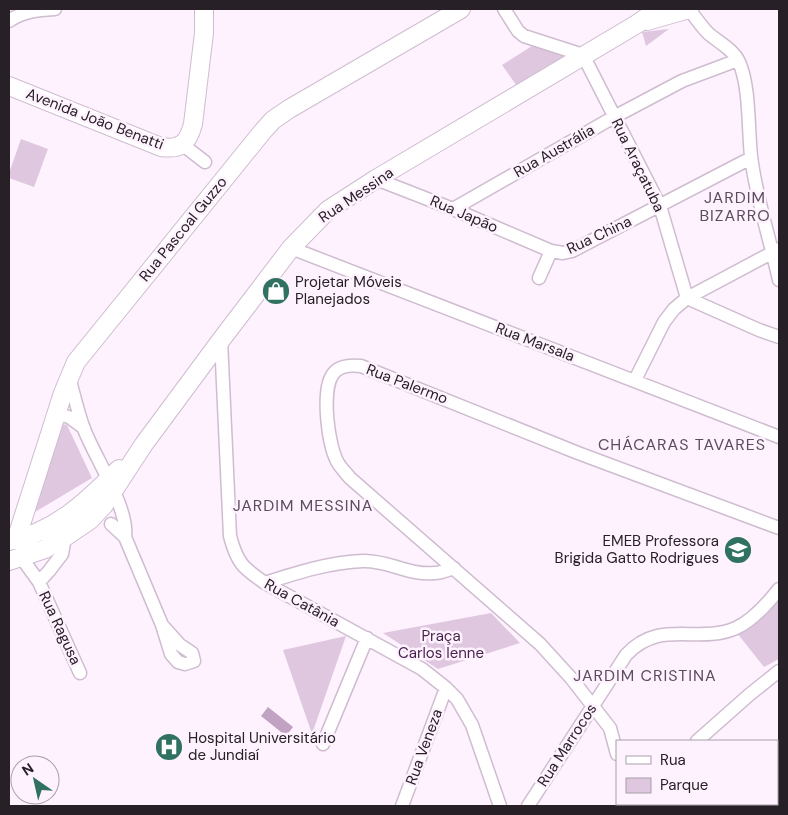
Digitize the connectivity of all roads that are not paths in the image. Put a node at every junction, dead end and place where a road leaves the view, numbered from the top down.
1 (55, 9) edge
2 (204, 9) edge
3 (461, 9) edge
4 (504, 9) edge
5 (659, 9) edge
6 (689, 9) edge
7 (9, 21) edge
8 (637, 24) junction
9 (583, 56) junction
10 (738, 60) junction
11 (9, 86) edge
12 (614, 116) junction
13 (183, 145) junction
14 (751, 158) junction
15 (205, 162) dead end
16 (376, 179) junction
17 (660, 206) junction
18 (453, 209) junction
19 (291, 248) junction
20 (551, 251) junction
21 (776, 251) edge
22 (539, 278) dead end
23 (779, 280) edge
24 (687, 298) junction
25 (779, 336) edge
26 (221, 340) junction
27 (68, 378) junction
28 (635, 380) junction
29 (56, 414) junction
30 (84, 428) junction
31 (779, 437) edge
32 (110, 485) junction
33 (121, 512) junction
34 (90, 520) junction
35 (111, 524) junction
36 (779, 528) edge
37 (125, 536) junction
38 (65, 537) junction
39 (12, 541) edge
40 (15, 559) edge
41 (454, 568) junction
42 (39, 582) junction
43 (265, 583) junction
44 (779, 589) edge
45 (162, 625) dead end
46 (367, 638) junction
47 (779, 671) edge
48 (80, 673) dead end
49 (446, 688) junction
50 (593, 705) junction
51 (698, 740) edge
52 (323, 744) dead end
53 (616, 750) edge
54 (402, 806) edge
55 (500, 806) edge
56 (528, 806) edge

1 - 7 street
2 - 13 street
3 - 27 street, Rua Pascoal Guzzo
4 - 9 street
5 - 8 street, Rua Messina
6 - 8 street, Rua Messina
6 - 10 street
8 - 9 street, Rua Messina
9 - 12 street, Rua Araçatuba
9 - 16 street, Rua Messina
10 - 12 street, Rua Austrália
10 - 14 street
11 - 13 street, Avenida João Benatti
12 - 17 street, Rua Araçatuba
12 - 18 street, Rua Austrália
13 - 15 street, Avenida João Benatti
14 - 17 street, Rua China
14 - 21 street
16 - 18 street, Rua Japão
16 - 19 street, Rua Messina
17 - 20 street, Rua China
17 - 24 street, Rua Araçatuba
18 - 20 street, Rua Japão
19 - 26 street, Rua Messina
19 - 28 street, Rua Marsala
20 - 22 street, Rua China
21 - 23 street
21 - 24 street
24 - 25 street
24 - 28 street
26 - 32 street, Rua Messina
26 - 43 street, Rua Catânia
27 - 29 street, Rua Pascoal Guzzo
27 - 30 street
28 - 31 street, Rua Marsala
29 - 30 street
29 - 39 street, Rua Pascoal Guzzo
30 - 32 street
32 - 33 street
32 - 34 street, Rua Messina
32 - 39 street, Rua Messina
33 - 35 street
33 - 37 street
34 - 35 street
34 - 38 street, Rua Messina
35 - 37 street
36 - 41 street, Rua Palermo
37 - 45 street
38 - 40 street, Rua Messina
38 - 42 street, Rua Ragusa
40 - 42 street, Rua Ragusa
41 - 43 street
41 - 50 street, Rua Palermo
42 - 48 street, Rua Ragusa
43 - 46 street, Rua Catânia
44 - 50 street, Rua Marrocos
46 - 49 street, Rua Catânia
46 - 52 street
47 - 51 street
49 - 54 street, Rua Veneza
49 - 55 street, Rua Catânia
50 - 53 street, Rua Palermo
50 - 56 street, Rua Marrocos

